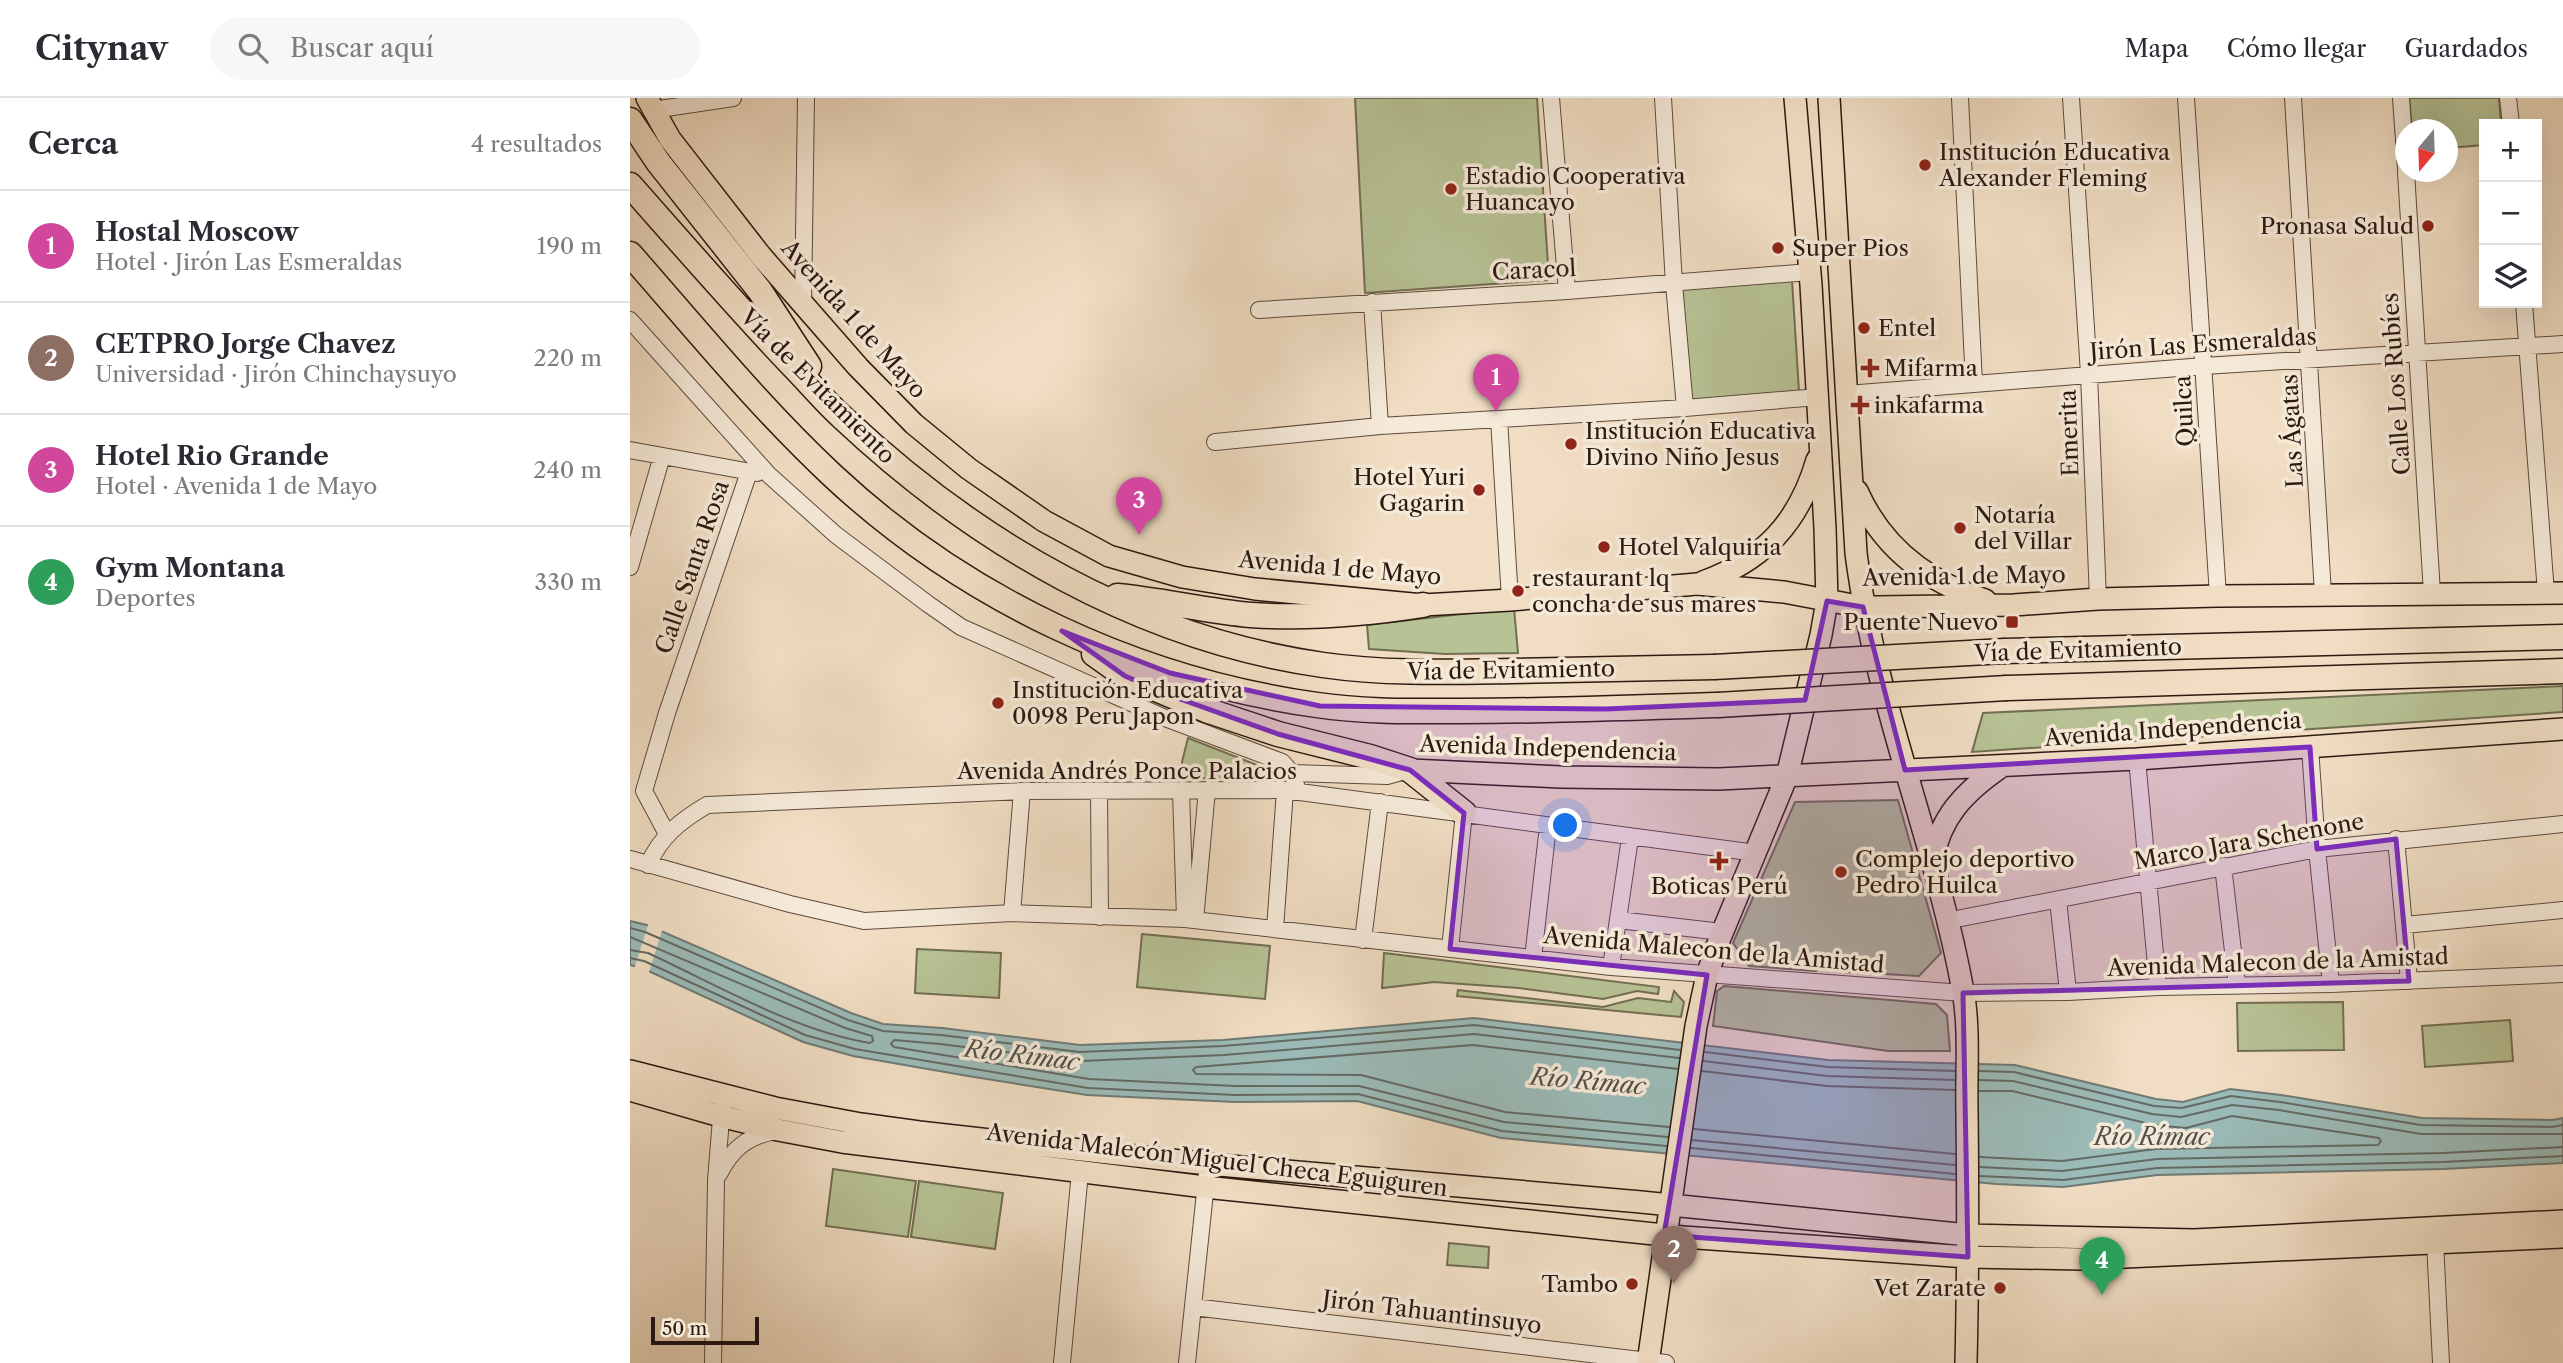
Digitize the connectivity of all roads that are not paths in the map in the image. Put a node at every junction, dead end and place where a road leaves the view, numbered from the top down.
1 (733, 98) edge
2 (806, 98) edge
3 (1551, 98) edge
4 (1663, 98) edge
5 (1796, 98) edge
6 (1829, 98) edge
7 (1960, 98) edge
8 (2071, 98) edge
9 (2186, 98) edge
10 (2293, 98) edge
11 (2401, 98) edge
12 (2508, 98) edge
13 (643, 109) edge
14 (2402, 119) edge
15 (2510, 119) edge
16 (2407, 182) edge
17 (630, 185) edge
18 (630, 254) edge
19 (1811, 272) junction
20 (1674, 284) junction
21 (1567, 291) junction
22 (1372, 302) junction
23 (803, 305) junction
24 (2524, 308) edge
25 (1259, 310) dead end
26 (630, 320) edge
27 (2563, 344) edge
28 (2527, 346) junction
29 (2417, 352) junction
30 (2310, 359) junction
31 (2204, 366) junction
32 (2089, 374) junction
33 (1974, 384) junction
34 (1847, 394) junction
35 (1818, 397) junction
36 (1685, 408) junction
37 (842, 417) junction
38 (1499, 419) junction
39 (1380, 426) junction
40 (1821, 437) junction
41 (1215, 442) dead end
42 (630, 450) edge
43 (662, 456) junction
44 (749, 472) junction
45 (769, 475) junction
46 (1852, 479) junction
47 (635, 533) edge
48 (630, 567) edge
49 (1697, 584) junction
50 (1091, 593) junction
51 (2432, 593) junction
52 (2555, 593) edge
53 (2323, 594) junction
54 (2218, 596) junction
55 (2098, 599) junction
56 (1510, 600) junction
57 (1827, 601) junction
58 (1423, 605) junction
59 (2014, 605) junction
60 (1863, 607) junction
61 (1062, 631) junction
62 (2563, 637) edge
63 (2563, 671) edge
64 (2563, 729) edge
65 (2310, 747) junction
66 (2137, 760) junction
67 (2002, 766) junction
68 (1410, 770) junction
69 (1905, 770) junction
70 (1292, 773) junction
71 (1787, 776) junction
72 (637, 789) edge
73 (1181, 790) junction
74 (1207, 790) junction
75 (1023, 791) junction
76 (1099, 791) junction
77 (1292, 791) junction
78 (1380, 802) junction
79 (1464, 813) junction
80 (2563, 824) edge
81 (1548, 826) junction
82 (667, 834) junction
83 (1630, 838) junction
84 (2396, 839) junction
85 (2317, 849) junction
86 (1756, 853) junction
87 (630, 859) edge
88 (1932, 864) junction
89 (648, 865) junction
90 (2223, 866) junction
91 (2148, 882) junction
92 (2058, 900) junction
93 (2563, 911) edge
94 (1012, 913) junction
95 (1100, 917) junction
96 (1618, 919) junction
97 (1190, 920) junction
98 (1946, 921) junction
99 (2404, 925) junction
100 (1275, 929) junction
101 (1722, 932) junction
102 (1363, 940) junction
103 (1450, 949) junction
104 (1533, 958) junction
105 (1611, 967) junction
106 (2563, 974) edge
107 (1707, 975) junction
108 (2409, 981) junction
109 (2331, 984) junction
110 (2237, 985) junction
111 (2158, 987) junction
112 (2068, 992) junction
113 (1963, 993) junction
114 (630, 1071) edge
115 (630, 1090) edge
116 (722, 1106) junction
117 (778, 1130) junction
118 (1208, 1164) junction
119 (1080, 1172) junction
120 (716, 1180) junction
121 (1205, 1187) junction
122 (1670, 1198) junction
123 (2563, 1221) edge
124 (1968, 1225) junction
125 (1664, 1235) junction
126 (2563, 1237) edge
127 (2435, 1242) junction
128 (1968, 1257) junction
129 (1193, 1307) junction
130 (1535, 1355) edge
131 (1654, 1362) edge
132 (713, 1363) edge
133 (1062, 1363) edge
134 (1187, 1363) edge
135 (1966, 1363) edge
136 (2441, 1363) edge

1 - 13 street
2 - 23 street
3 - 21 street
4 - 20 street
5 - 19 main road
6 - 34 main road
7 - 33 street
8 - 32 street, Emerita
9 - 31 street, Quilca
10 - 30 street, Las Ágatas
11 - 14 street, Calle Los Rubíes
12 - 15 street
13 - 23 main road, Avenida 1 de Mayo
13 - 37 highway
16 - 29 street, Calle Los Rubíes
17 - 37 highway, Vía de Evitamiento
18 - 61 highway, Vía de Evitamiento
19 - 20 street, Caracol
19 - 35 main road
20 - 21 street, Caracol
20 - 36 street
21 - 22 street, Caracol
22 - 25 street, Caracol
22 - 39 street
23 - 58 main road, Avenida 1 de Mayo
24 - 28 street
26 - 45 street
27 - 28 street, Jirón Las Esmeraldas
28 - 29 street, Jirón Las Esmeraldas
28 - 52 street
29 - 30 street, Jirón Las Esmeraldas
29 - 51 street, Calle Los Rubíes
30 - 31 street, Jirón Las Esmeraldas
30 - 53 street, Las Ágatas
31 - 32 street, Jirón Las Esmeraldas
31 - 54 street, Quilca
32 - 33 street, Jirón Las Esmeraldas
32 - 55 street, Emerita
33 - 34 street, Jirón Las Esmeraldas
34 - 46 main road
35 - 36 street
35 - 40 main road
36 - 38 street
37 - 50 highway, Vía de Evitamiento
38 - 39 street
38 - 56 street
39 - 41 street
40 - 49 main road
40 - 57 main road
42 - 43 street
43 - 44 street
43 - 47 street
44 - 45 street
44 - 72 street, Calle Santa Rosa
45 - 70 street
46 - 59 main road
46 - 60 main road
47 - 48 street
49 - 56 main road, Avenida 1 de Mayo
49 - 57 main road, Avenida 1 de Mayo
50 - 58 highway
50 - 62 highway, Vía de Evitamiento, bridge
51 - 52 main road, Avenida 1 de Mayo
51 - 53 main road, Avenida 1 de Mayo
53 - 54 main road, Avenida 1 de Mayo
54 - 55 main road, Avenida 1 de Mayo
55 - 59 main road, Avenida 1 de Mayo
56 - 58 main road, Avenida 1 de Mayo
57 - 60 main road, Avenida 1 de Mayo
57 - 71 main road
59 - 60 main road, Avenida 1 de Mayo
60 - 69 main road
61 - 63 highway, Vía de Evitamiento, bridge
61 - 68 highway
64 - 65 main road, Avenida Independencia
65 - 66 main road, Avenida Independencia
65 - 85 street
66 - 67 main road, Avenida Independencia
66 - 91 street
67 - 69 main road, Avenida Independencia
67 - 88 main road
68 - 70 street, Avenida Independencia
68 - 71 main road, Avenida Independencia
68 - 79 highway
69 - 71 main road, Avenida Independencia
69 - 88 main road
70 - 77 street
71 - 86 main road
72 - 82 street, Calle Santa Rosa
73 - 74 street, Avenida Andrés Ponce Palacios
73 - 76 street, Avenida Andrés Ponce Palacios
73 - 97 street
74 - 77 street, Avenida Andrés Ponce Palacios
74 - 97 street
75 - 76 street, Avenida Andrés Ponce Palacios
75 - 82 street, Avenida Andrés Ponce Palacios
75 - 94 street
76 - 95 street
77 - 78 street, Avenida Andrés Ponce Palacios
77 - 100 street
78 - 79 street, Avenida Andrés Ponce Palacios
78 - 102 street
79 - 81 street, Avenida Andrés Ponce Palacios
79 - 103 street
80 - 84 street, Marco Jara Schenone
81 - 83 street, Avenida Andrés Ponce Palacios
81 - 104 street
82 - 89 street, Avenida Andrés Ponce Palacios
83 - 86 street, Avenida Andrés Ponce Palacios
83 - 96 street
84 - 85 street, Marco Jara Schenone
84 - 99 street
85 - 90 street, Marco Jara Schenone
85 - 109 street
86 - 101 main road
87 - 89 street, Avenida Malecon de la Amistad
88 - 98 main road
89 - 94 street, Avenida Malecon de la Amistad
90 - 91 street, Marco Jara Schenone
90 - 110 street
91 - 92 street, Marco Jara Schenone
91 - 111 street
92 - 98 street, Marco Jara Schenone
92 - 112 street
93 - 99 street
94 - 95 street, Avenida Malecon de la Amistad
95 - 97 street, Avenida Malecon de la Amistad
96 - 101 street
96 - 105 street
97 - 100 street, Avenida Malecon de la Amistad
98 - 113 main road
99 - 108 street
100 - 102 street, Avenida Malecon de la Amistad
101 - 107 main road
102 - 103 street, Avenida Malecon de la Amistad
103 - 104 street, Avenida Malecon de la Amistad
104 - 105 street, Avenida Malecon de la Amistad
105 - 107 street, Avenida Malecon de la Amistad
106 - 108 street, Avenida Malecon de la Amistad
107 - 113 street, Avenida Malecon de la Amistad
107 - 122 main road
108 - 109 street, Avenida Malecon de la Amistad
109 - 110 street, Avenida Malecon de la Amistad
110 - 111 street, Avenida Malecon de la Amistad
111 - 112 street, Avenida Malecon de la Amistad
112 - 113 street, Avenida Malecon de la Amistad
113 - 124 main road
114 - 116 main road, Avenida Malecón Miguel Checa Eguiguren
115 - 116 main road, Avenida Malecón Miguel Checa Eguiguren
116 - 117 main road, Avenida Malecón Miguel Checa Eguiguren
116 - 118 main road, Avenida Malecón Miguel Checa Eguiguren
116 - 120 street
117 - 119 main road, Avenida Malecón Miguel Checa Eguiguren
117 - 120 street
118 - 121 street
118 - 122 main road, Avenida Malecón Miguel Checa Eguiguren
119 - 121 main road, Avenida Malecón Miguel Checa Eguiguren
119 - 133 street
120 - 132 street
121 - 125 main road, Avenida Malecón Miguel Checa Eguiguren
121 - 129 street
122 - 124 main road, Avenida Malecón Miguel Checa Eguiguren
122 - 125 main road
123 - 124 main road, Avenida Malecón Miguel Checa Eguiguren
124 - 128 main road
125 - 128 main road, Avenida Malecón Miguel Checa Eguiguren
125 - 131 main road
126 - 127 main road, Avenida Malecón Miguel Checa Eguiguren
127 - 128 main road, Avenida Malecón Miguel Checa Eguiguren
127 - 136 street
128 - 135 main road
129 - 130 street, Jirón Tahuantinsuyo
129 - 134 street
130 - 131 street, Jirón Tahuantinsuyo

